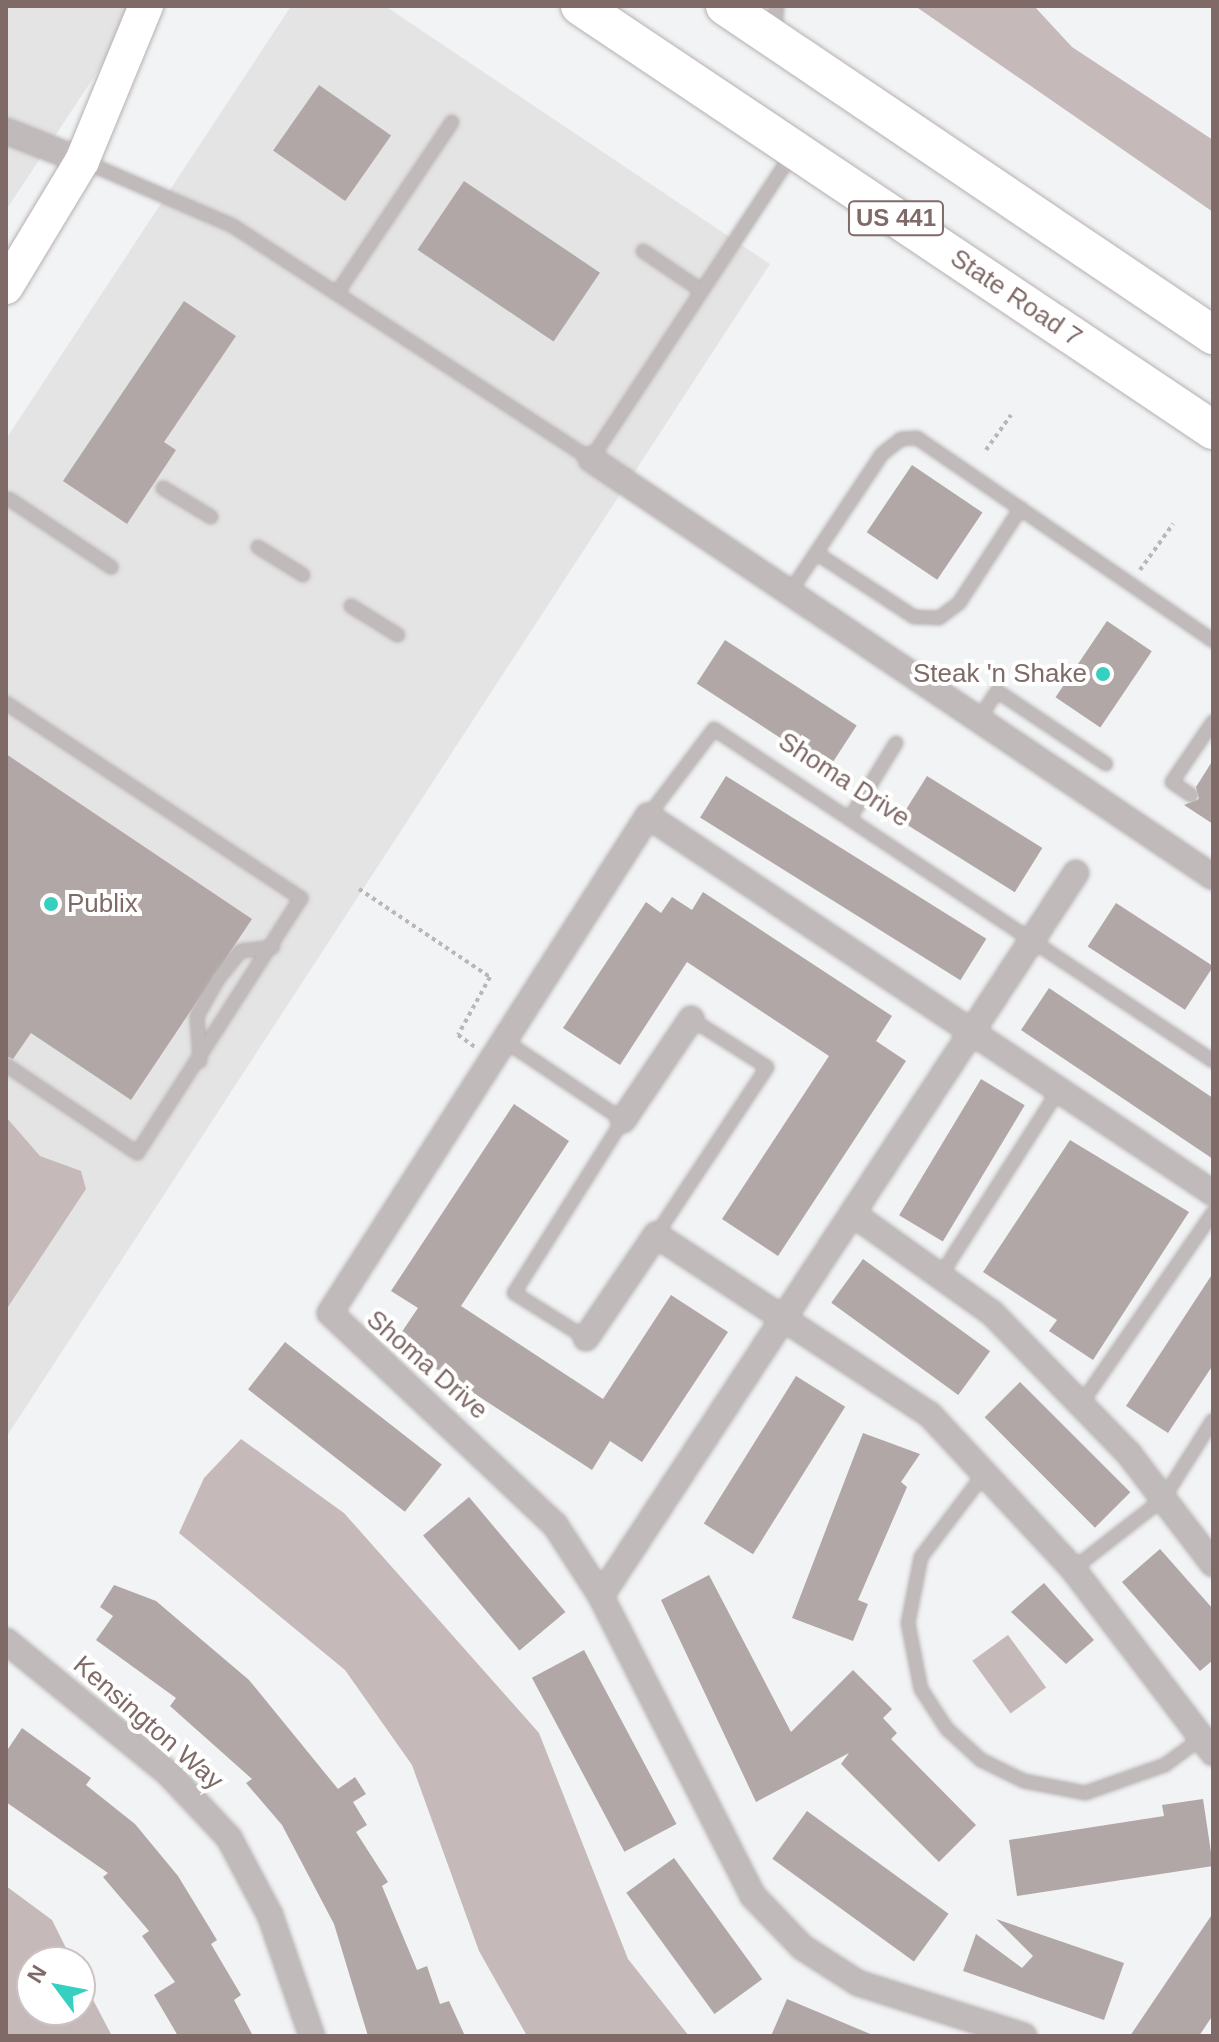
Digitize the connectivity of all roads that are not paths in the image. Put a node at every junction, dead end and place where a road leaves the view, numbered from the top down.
1 (146, 6) edge
2 (580, 6) edge
3 (725, 6) edge
4 (776, 22) edge
5 (452, 122) dead end
6 (6, 131) edge
7 (795, 150) junction
8 (82, 161) junction
9 (643, 251) dead end
10 (6, 287) edge
11 (702, 291) junction
12 (337, 293) junction
13 (1213, 335) edge
14 (1213, 430) edge
15 (591, 459) junction
16 (163, 488) dead end
17 (9, 499) dead end
18 (1021, 508) junction
19 (211, 517) dead end
20 (258, 547) dead end
21 (816, 553) junction
22 (111, 567) dead end
23 (303, 575) dead end
24 (790, 592) junction
25 (351, 606) dead end
26 (398, 635) dead end
27 (1213, 641) edge
28 (6, 703) edge
29 (979, 719) junction
30 (1213, 722) edge
31 (896, 743) dead end
32 (1106, 764) dead end
33 (1191, 795) dead end
34 (648, 816) junction
35 (850, 818) junction
36 (1076, 873) dead end
37 (1213, 877) edge
38 (1034, 941) junction
39 (273, 947) junction
40 (691, 1019) joint
41 (975, 1030) junction
42 (499, 1050) junction
43 (1211, 1055) edge
44 (200, 1061) junction
45 (6, 1065) edge
46 (1060, 1088) junction
47 (623, 1120) junction
48 (1213, 1193) edge
49 (1213, 1213) edge
50 (853, 1214) junction
51 (656, 1235) junction
52 (939, 1278) junction
53 (784, 1319) junction
54 (586, 1338) joint
55 (1081, 1404) junction
56 (1213, 1420) edge
57 (987, 1470) junction
58 (1163, 1499) junction
59 (1213, 1564) edge
60 (1073, 1569) junction
61 (601, 1596) junction
62 (6, 1641) edge
63 (1207, 1746) edge
64 (312, 2036) edge
65 (1024, 2036) edge

1 - 8 street
2 - 7 main road, State Road 7 / US 441
3 - 4 main road, US 441
4 - 13 main road, US 441
5 - 12 lane
6 - 8 street
7 - 11 lane
7 - 14 main road, State Road 7 / US 441
8 - 10 street
8 - 12 lane
9 - 11 lane
11 - 15 lane
12 - 15 lane
15 - 24 street
16 - 19 lane
17 - 22 lane
18 - 21 lane
18 - 21 lane
18 - 27 lane
20 - 23 lane
21 - 24 lane
24 - 29 street
25 - 26 lane
28 - 39 lane
29 - 32 lane
29 - 37 street
30 - 33 lane
31 - 35 lane
34 - 35 lane, Shoma Drive
34 - 41 street
34 - 42 street, Shoma Drive
35 - 38 lane, Shoma Drive
36 - 38 street
38 - 41 street
38 - 43 lane, Shoma Drive
39 - 44 lane
39 - 44 lane
40 - 47 street
40 - 51 lane
41 - 46 street
41 - 50 street
42 - 47 lane
42 - 61 street, Shoma Drive
44 - 45 lane
46 - 48 street
46 - 52 lane
47 - 54 lane
49 - 55 lane
50 - 52 street
50 - 53 street
51 - 53 street
51 - 54 street
52 - 55 street
53 - 57 street
53 - 61 street
55 - 58 street
56 - 58 lane
57 - 60 street
57 - 63 lane
58 - 59 street
58 - 60 lane
60 - 63 street
61 - 65 street, Shoma Drive
62 - 64 street, Kensington Way

